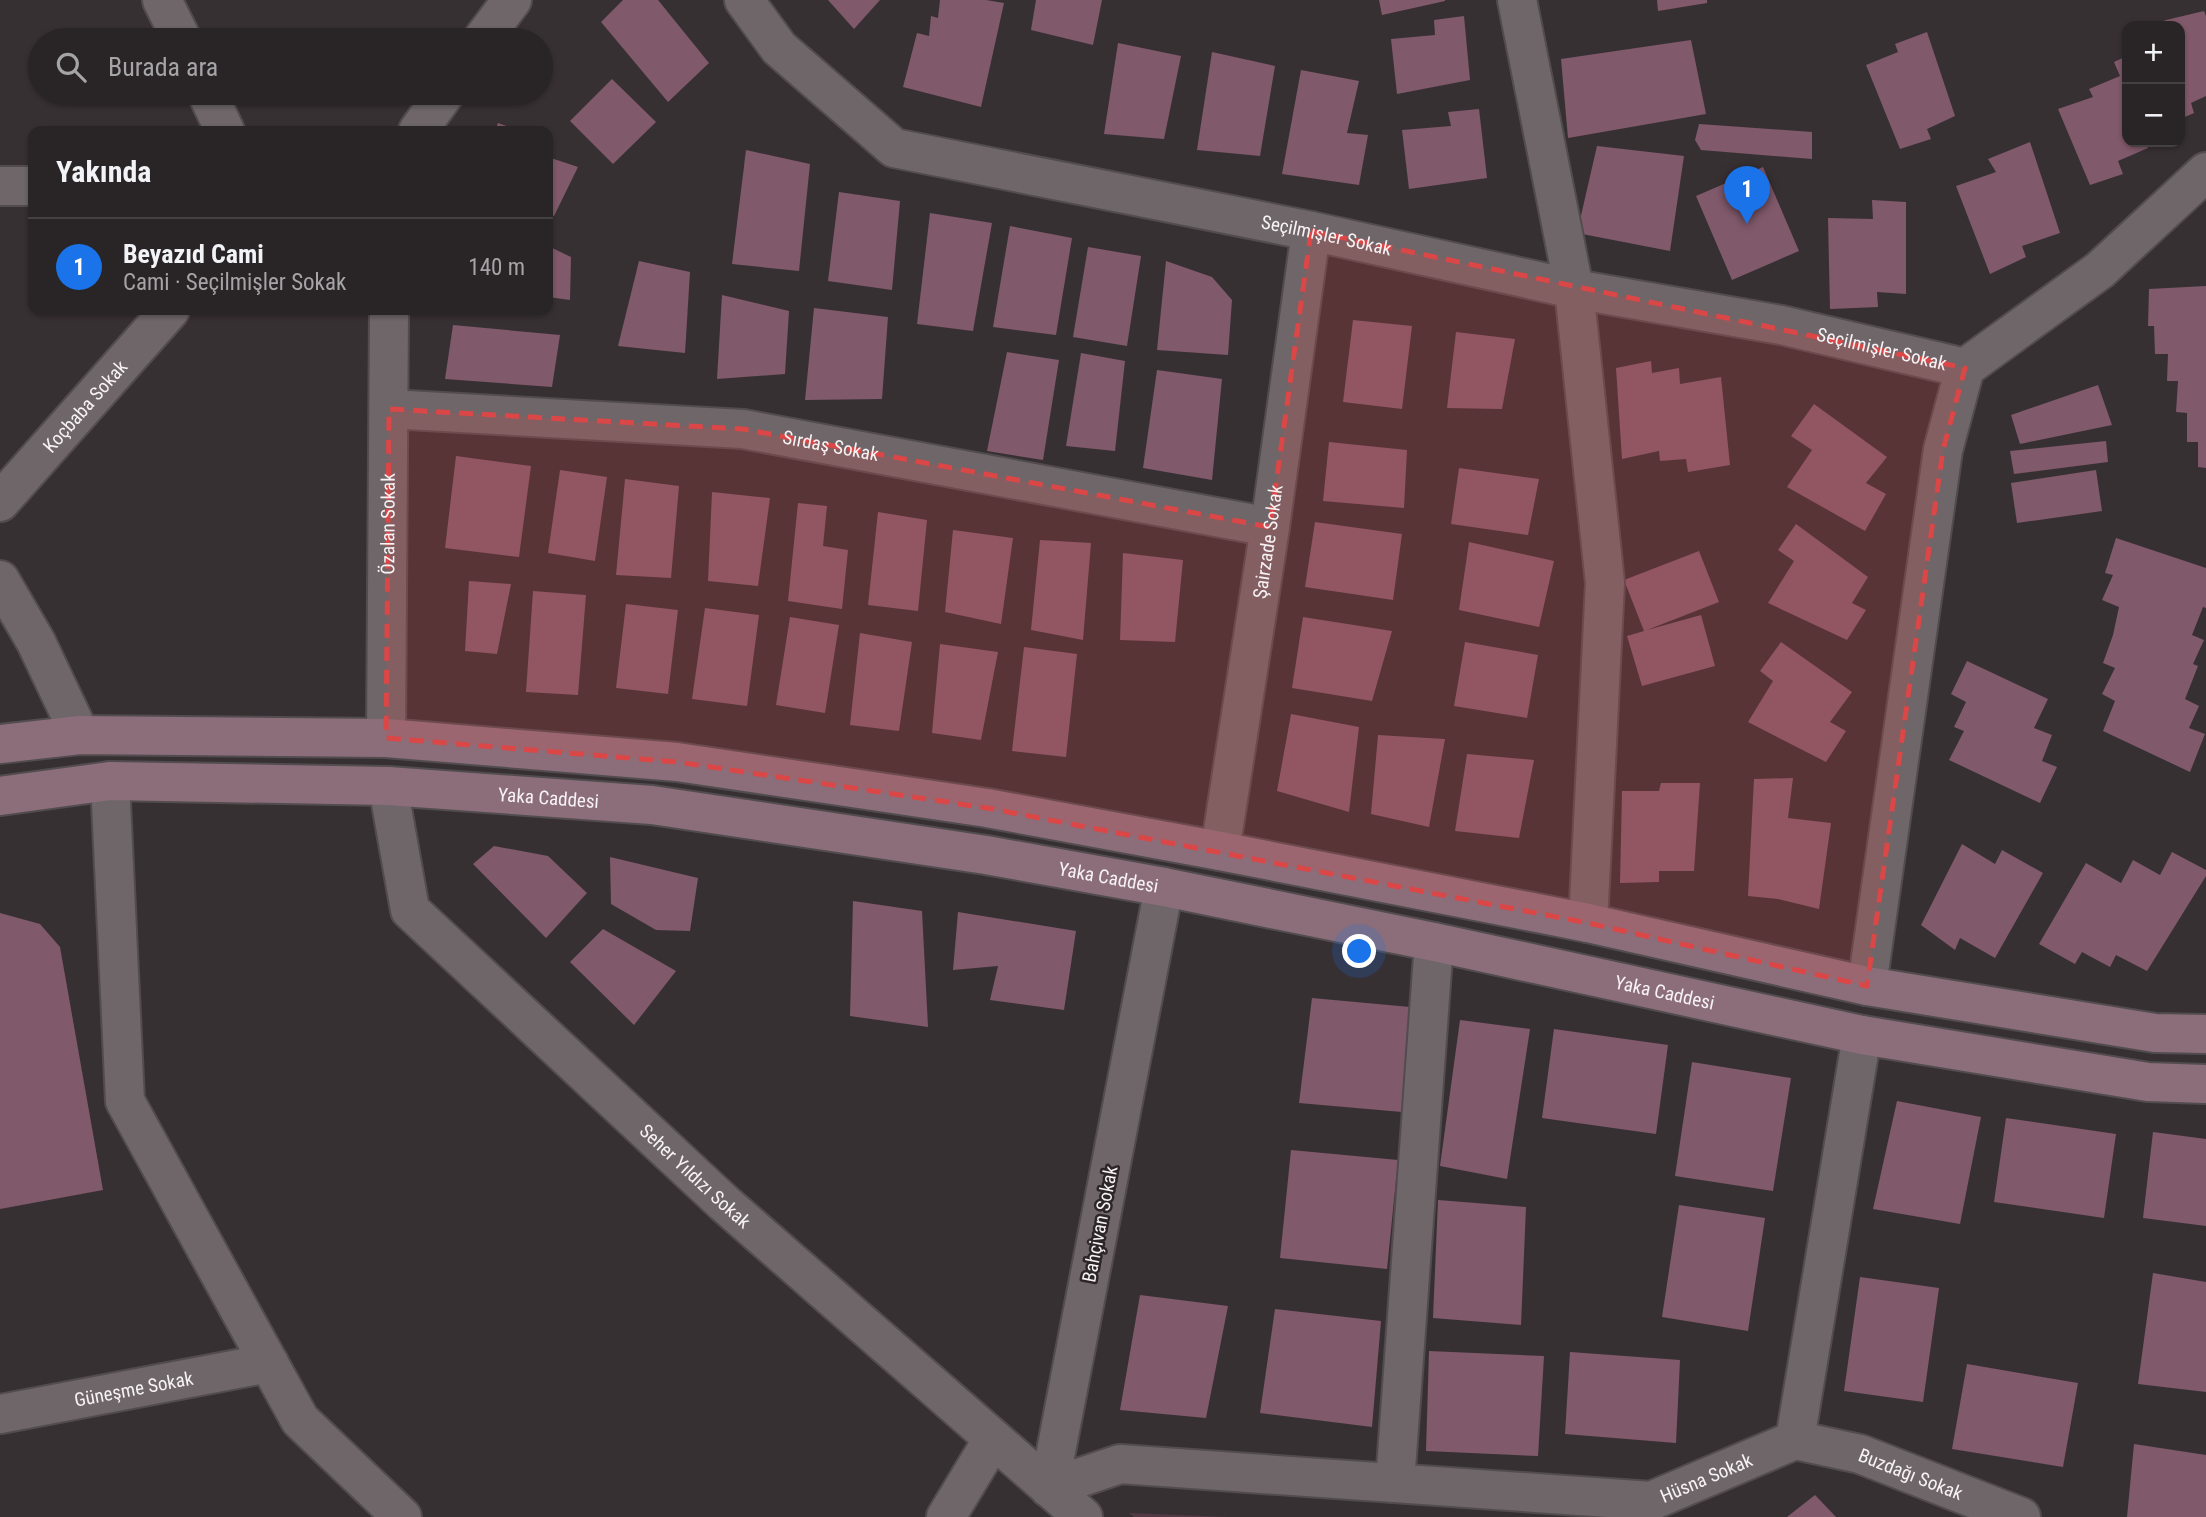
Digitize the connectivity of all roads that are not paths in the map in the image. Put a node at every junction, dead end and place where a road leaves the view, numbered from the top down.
1 (162, 0) edge
2 (512, 0) edge
3 (744, 0) edge
4 (1517, 0) edge
5 (175, 28) edge
6 (491, 28) edge
7 (213, 105) edge
8 (436, 105) edge
9 (223, 126) edge
10 (422, 126) edge
11 (2206, 172) edge
12 (0, 186) edge
13 (28, 186) edge
14 (1311, 231) junction
15 (1574, 289) junction
16 (166, 315) edge
17 (389, 315) edge
18 (1965, 368) junction
19 (388, 409) junction
20 (0, 502) edge
21 (1270, 527) junction
22 (0, 580) edge
23 (80, 735) junction
24 (386, 738) junction
25 (0, 744) edge
26 (110, 781) junction
27 (387, 786) junction
28 (0, 796) edge
29 (1220, 851) junction
30 (1164, 887) junction
31 (1588, 923) junction
32 (1434, 942) junction
33 (1867, 986) junction
34 (2206, 1034) edge
35 (1862, 1035) junction
36 (2206, 1084) edge
37 (269, 1363) junction
38 (0, 1414) edge
39 (993, 1439) junction
40 (1795, 1440) junction
41 (1395, 1483) junction
42 (1049, 1488) junction
43 (1640, 1509) edge
44 (402, 1517) edge
45 (946, 1517) edge
46 (1083, 1517) edge
47 (2021, 1517) edge

1 - 5 street
2 - 6 street
3 - 14 street, Seçilmişler Sokak
4 - 15 street
7 - 9 street
8 - 10 street
11 - 18 street
12 - 13 street
14 - 15 street, Seçilmişler Sokak
14 - 21 street, Şairzade Sokak
15 - 18 street, Seçilmişler Sokak
15 - 31 street
16 - 20 street, Koçbaba Sokak
17 - 19 street, Özalan Sokak
18 - 33 street
19 - 21 street, Sırdaş Sokak
19 - 24 street, Özalan Sokak
21 - 29 street, Şairzade Sokak
22 - 23 street
23 - 24 street
23 - 25 street
24 - 29 street
26 - 27 street, Yaka Caddesi
26 - 28 street, Yaka Caddesi
26 - 37 street
27 - 30 street, Yaka Caddesi
27 - 39 street, Seher Yıldızı Sokak
29 - 31 street
30 - 32 street, Yaka Caddesi
30 - 42 street, Bahçivan Sokak
31 - 33 street
32 - 35 street, Yaka Caddesi
32 - 41 street
33 - 34 street
35 - 36 street, Yaka Caddesi
35 - 40 street
37 - 38 street, Güneşme Sokak
37 - 44 street
39 - 42 street, Seher Yıldızı Sokak
39 - 45 street
40 - 43 street, Hüsna Sokak
40 - 47 street, Buzdağı Sokak
41 - 42 street, Hüsna Sokak
41 - 43 street, Hüsna Sokak
42 - 46 street, Seher Yıldızı Sokak

